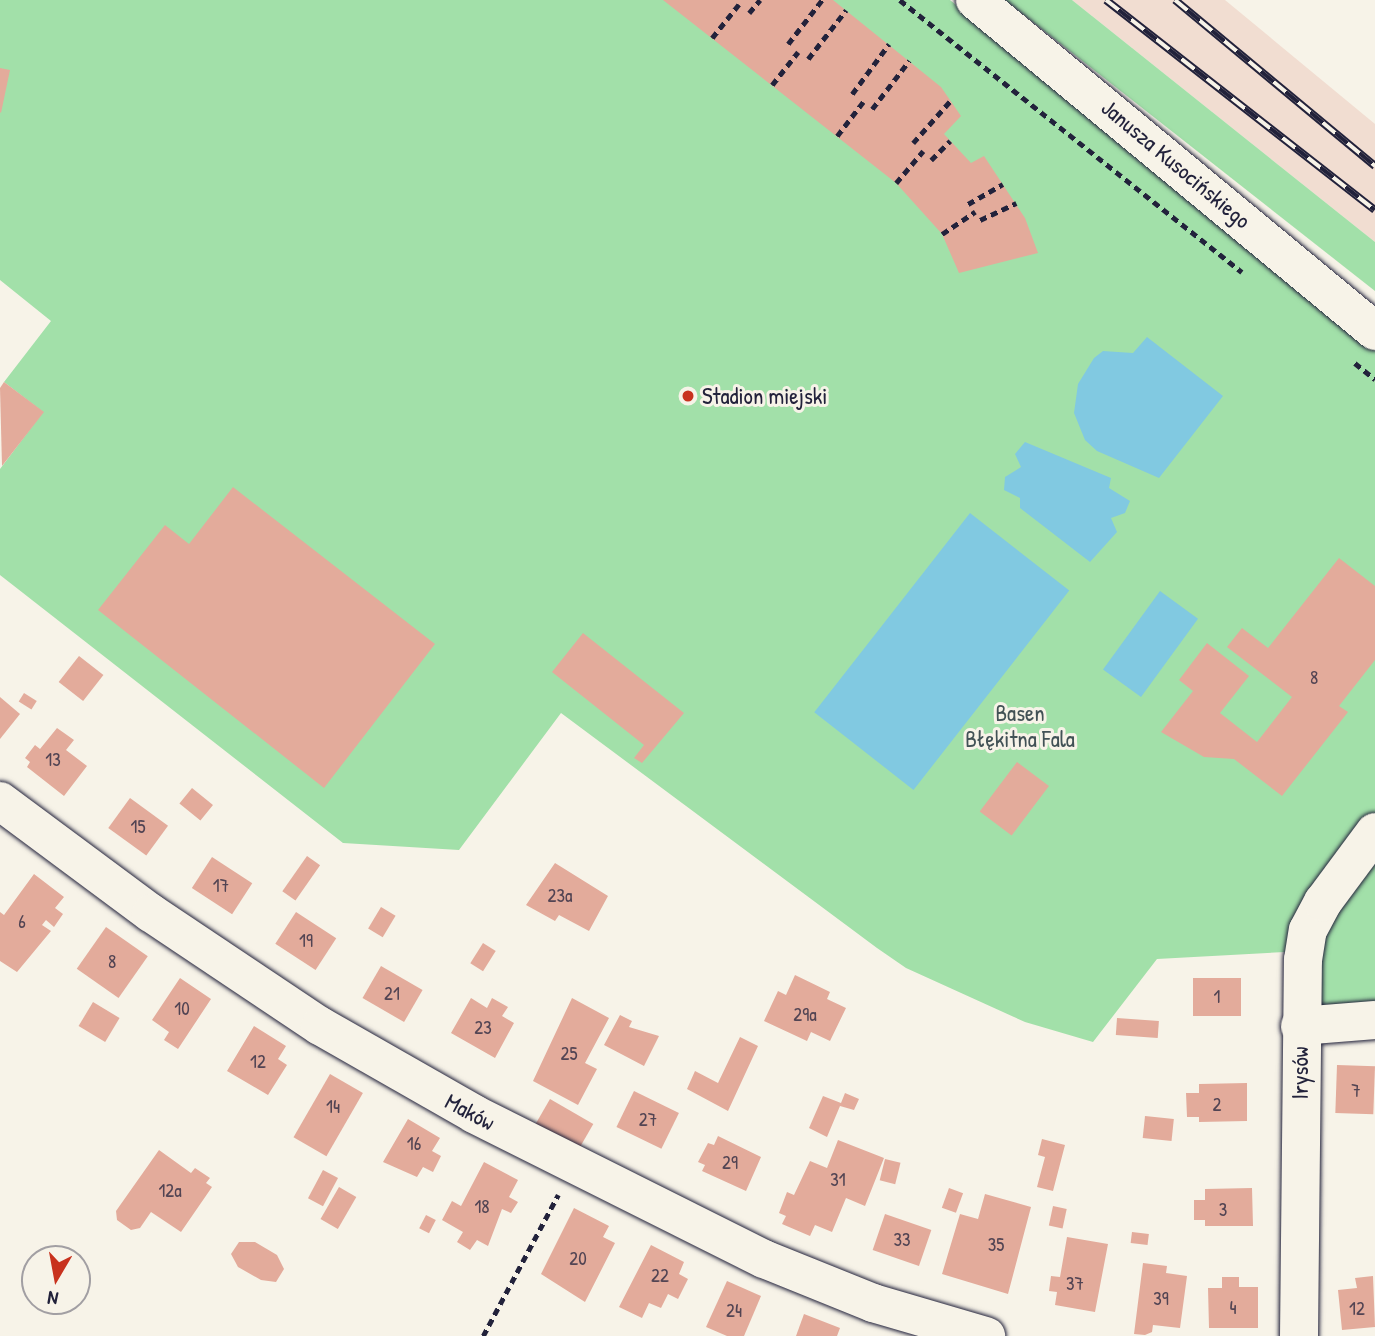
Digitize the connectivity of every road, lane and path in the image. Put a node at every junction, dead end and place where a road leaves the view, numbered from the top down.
1 (760, 0) edge
2 (822, 0) edge
3 (900, 0) edge
4 (975, 0) edge
5 (739, 4) dead end
6 (846, 10) dead end
7 (749, 13) dead end
8 (712, 38) dead end
9 (788, 44) dead end
10 (889, 44) dead end
11 (798, 52) dead end
12 (808, 59) dead end
13 (909, 61) dead end
14 (772, 85) dead end
15 (852, 94) dead end
16 (951, 100) dead end
17 (863, 102) dead end
18 (872, 109) dead end
19 (837, 135) dead end
20 (950, 141) dead end
21 (913, 143) dead end
22 (923, 151) dead end
23 (931, 160) dead end
24 (895, 183) dead end
25 (1003, 184) dead end
26 (1016, 203) dead end
27 (968, 204) dead end
28 (975, 212) dead end
29 (980, 220) dead end
30 (942, 234) dead end
31 (1246, 275) dead end
32 (1364, 347) edge
33 (1375, 379) edge
34 (0, 801) edge
35 (1375, 832) edge
36 (1375, 1020) edge
37 (1300, 1026) junction
38 (573, 1167) junction
39 (483, 1336) edge
40 (986, 1336) edge
41 (1299, 1336) edge

1 - 7 path
2 - 9 path
3 - 31 path
4 - 32 street, Janusza Kusocińskiego
5 - 8 path
6 - 12 path
10 - 15 path
11 - 14 path
13 - 18 path
16 - 21 path
17 - 19 path
20 - 23 path
22 - 24 path
25 - 27 path
26 - 29 path
28 - 30 path
32 - 33 path
34 - 38 street, Maków
35 - 37 street, Irysów
36 - 37 street
37 - 41 street, Irysów
38 - 39 path
38 - 40 street, Maków

